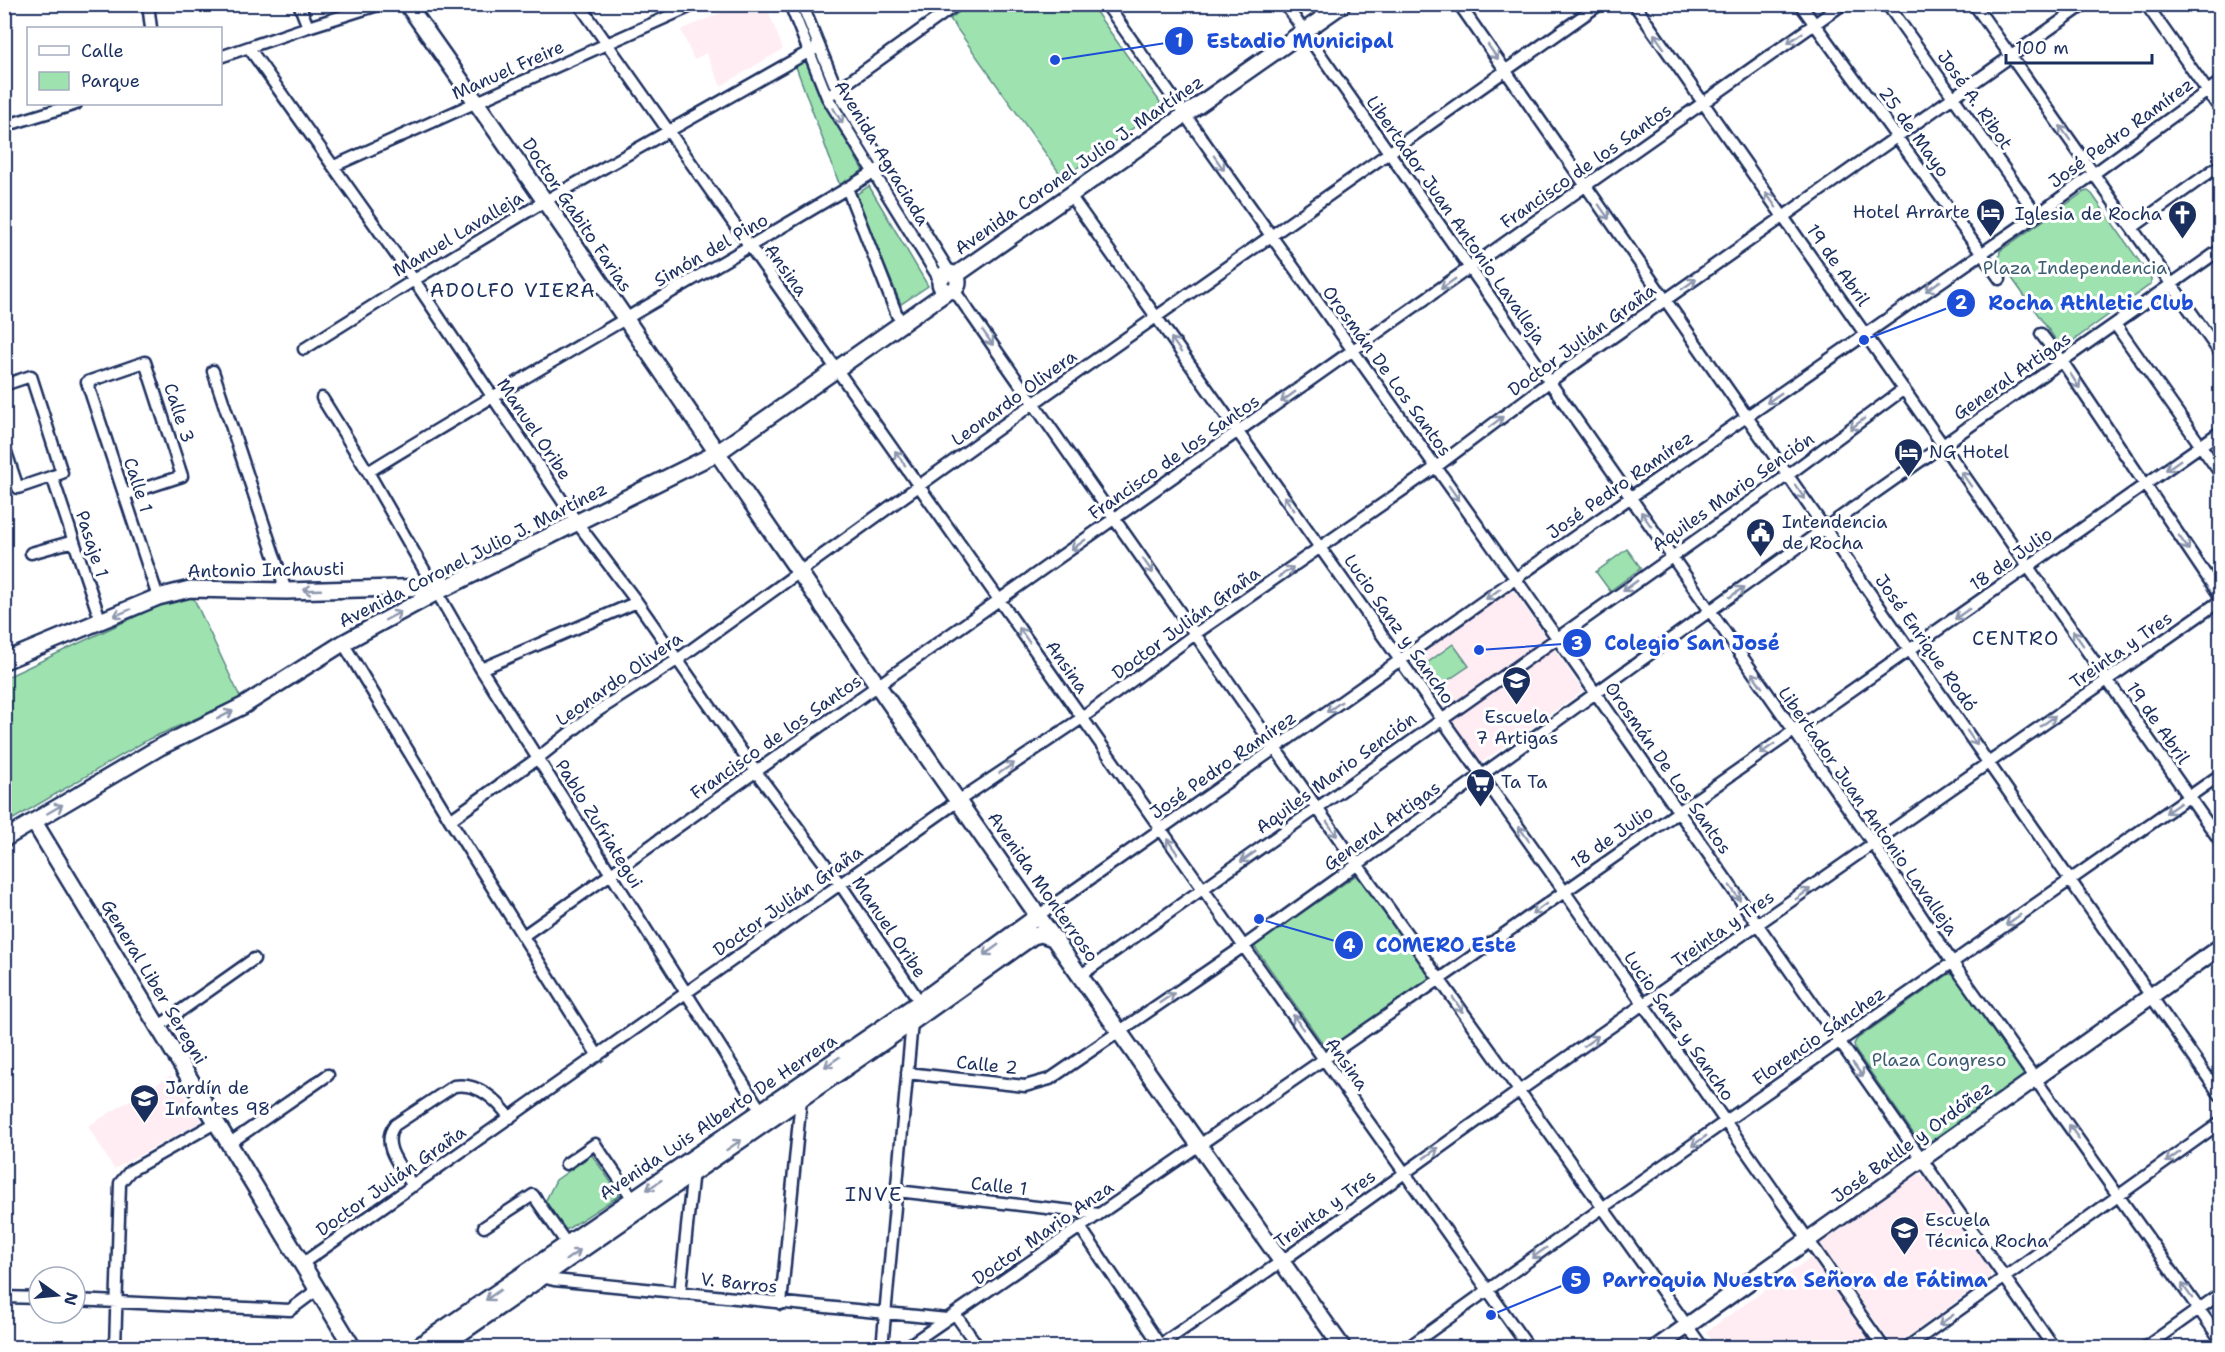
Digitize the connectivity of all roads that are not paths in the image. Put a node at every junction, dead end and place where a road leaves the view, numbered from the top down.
1 (148, 4) edge
2 (299, 4) edge
3 (381, 4) edge
4 (407, 4) edge
5 (579, 4) edge
6 (696, 4) edge
7 (790, 4) edge
8 (802, 4) edge
9 (957, 4) edge
10 (1106, 4) edge
11 (1284, 4) edge
12 (1343, 4) edge
13 (1459, 4) edge
14 (1600, 4) edge
15 (1634, 4) edge
16 (1800, 4) edge
17 (1843, 4) edge
18 (1887, 4) edge
19 (1974, 4) edge
20 (2085, 4) edge
21 (2146, 4) edge
22 (1815, 24) junction
23 (151, 27) edge
24 (308, 27) junction
25 (1304, 32) junction
26 (607, 44) junction
27 (249, 48) junction
28 (814, 48) junction
29 (222, 56) edge
30 (2011, 57) junction
31 (1505, 70) junction
32 (2220, 82) edge
33 (837, 90) junction
34 (2208, 91) junction
35 (827, 97) junction
36 (1953, 97) junction
37 (477, 102) junction
38 (1703, 104) junction
39 (73, 105) edge
40 (2220, 109) edge
41 (1185, 115) junction
42 (4, 126) edge
43 (669, 133) junction
44 (1898, 137) junction
45 (1389, 153) junction
46 (2220, 165) edge
47 (334, 166) junction
48 (884, 166) junction
49 (872, 173) junction
50 (2093, 173) junction
51 (1586, 186) junction
52 (847, 188) junction
53 (1071, 196) junction
54 (544, 201) junction
55 (2037, 215) junction
56 (1784, 217) junction
57 (2133, 228) junction
58 (1270, 236) junction
59 (749, 247) junction
60 (2220, 250) edge
61 (1980, 252) junction
62 (1469, 268) junction
63 (2000, 279) dead end
64 (414, 280) junction
65 (948, 282) junction
66 (2172, 284) junction
67 (1666, 300) junction
68 (897, 315) junction
69 (1156, 317) junction
70 (624, 319) junction
71 (2115, 324) junction
72 (1865, 334) junction
73 (2041, 334) dead end
74 (304, 350) dead end
75 (1352, 351) junction
76 (2220, 353) edge
77 (2062, 361) junction
78 (145, 362) joint
79 (834, 366) junction
80 (213, 371) dead end
81 (1549, 382) junction
82 (4, 384) edge
83 (1904, 389) junction
84 (491, 396) junction
85 (321, 398) dead end
86 (1034, 403) junction
87 (1747, 417) junction
88 (2220, 432) edge
89 (1238, 433) junction
90 (1943, 445) junction
91 (2201, 445) junction
92 (4, 446) edge
93 (715, 450) junction
94 (1436, 467) junction
95 (368, 472) junction
96 (2220, 473) edge
97 (57, 475) junction
98 (1788, 475) junction
99 (920, 486) junction
100 (2144, 486) junction
101 (124, 495) junction
102 (1630, 497) junction
103 (1116, 518) junction
104 (577, 521) junction
105 (1825, 528) junction
106 (74, 541) junction
107 (1321, 548) junction
108 (31, 553) dead end
109 (1672, 555) junction
110 (2028, 567) junction
111 (799, 572) junction
112 (1515, 578) junction
113 (435, 590) junction
114 (286, 591) junction
115 (2220, 596) edge
116 (158, 597) junction
117 (1001, 601) junction
118 (2220, 601) edge
119 (637, 602) junction
120 (1710, 612) junction
121 (101, 622) junction
122 (1195, 634) junction
123 (1556, 638) junction
124 (343, 643) junction
125 (1910, 650) junction
126 (677, 660) junction
127 (1401, 660) junction
128 (4, 662) edge
129 (481, 669) junction
130 (2107, 680) junction
131 (878, 686) junction
132 (1595, 693) junction
133 (1082, 718) junction
134 (1442, 718) junction
135 (1793, 730) junction
136 (1276, 748) junction
137 (538, 758) junction
138 (1989, 763) junction
139 (756, 772) junction
140 (1481, 774) junction
141 (2220, 774) edge
142 (2189, 796) junction
143 (958, 801) junction
144 (1317, 808) junction
145 (1677, 812) junction
146 (450, 820) junction
147 (34, 822) junction
148 (1161, 830) junction
149 (4, 839) edge
150 (2220, 841) edge
151 (1874, 845) junction
152 (1357, 864) junction
153 (611, 874) junction
154 (2070, 880) junction
155 (840, 884) junction
156 (1203, 889) junction
157 (1564, 891) junction
158 (1039, 915) junction
159 (1758, 926) junction
160 (523, 936) junction
161 (1056, 939) junction
162 (1244, 946) junction
163 (2220, 947) edge
164 (254, 959) dead end
165 (1952, 962) junction
166 (1081, 975) junction
167 (1440, 980) junction
168 (687, 993) junction
169 (2152, 997) junction
170 (920, 1002) junction
171 (1644, 1005) junction
172 (912, 1022) junction
173 (159, 1026) junction
174 (1119, 1030) junction
175 (1838, 1042) junction
176 (598, 1056) junction
177 (1324, 1059) junction
178 (907, 1074) junction
179 (328, 1075) dead end
180 (2036, 1077) junction
181 (1519, 1091) junction
182 (2220, 1095) edge
183 (801, 1099) junction
184 (761, 1111) junction
185 (510, 1118) junction
186 (217, 1122) junction
187 (1726, 1122) junction
188 (2220, 1123) edge
189 (230, 1143) junction
190 (1199, 1145) junction
191 (1922, 1159) junction
192 (566, 1164) dead end
193 (691, 1167) junction
194 (1404, 1173) junction
195 (413, 1186) junction
196 (897, 1191) junction
197 (2120, 1196) junction
198 (633, 1199) junction
199 (1602, 1208) junction
200 (1099, 1214) junction
201 (484, 1227) dead end
202 (1080, 1227) junction
203 (1809, 1239) junction
204 (567, 1244) junction
205 (1282, 1261) junction
206 (303, 1263) junction
207 (538, 1271) junction
208 (2006, 1277) junction
209 (318, 1289) junction
210 (1488, 1289) junction
211 (680, 1293) junction
212 (2220, 1294) edge
213 (4, 1297) edge
214 (27, 1298) edge
215 (87, 1301) edge
216 (117, 1302) junction
217 (781, 1304) junction
218 (2200, 1309) junction
219 (885, 1314) junction
220 (951, 1316) junction
221 (1687, 1325) junction
222 (2220, 1339) edge
223 (116, 1347) edge
224 (353, 1347) edge
225 (416, 1347) edge
226 (439, 1347) edge
227 (882, 1347) edge
228 (905, 1347) edge
229 (979, 1347) edge
230 (1160, 1347) edge
231 (1343, 1347) edge
232 (1407, 1347) edge
233 (1529, 1347) edge
234 (1656, 1347) edge
235 (1702, 1347) edge
236 (1884, 1347) edge
237 (1906, 1347) edge
238 (2054, 1347) edge
239 (2144, 1347) edge

1 - 23 street
2 - 24 street
3 - 24 street
4 - 37 street, Doctor Gabito Farias
5 - 26 street, Ansina
6 - 26 street, Manuel Freire
7 - 28 street, Avenida Agraciada
8 - 28 street, Avenida Agraciada
9 - 33 street
10 - 41 street, Orosmán De Los Santos
11 - 25 street, Libertador Juan Antonio Lavalleja
12 - 25 street, Avenida Coronel Julio J. Martínez
13 -> 31 street, José Enrique Rodó
14 - 31 street, Leonardo Olivera
38 -> 15 street, 19 de Abril
16 - 22 street, 25 de Mayo
17 - 22 street, Francisco de los Santos
18 - 36 street, José A. Ribot
19 - 30 street
20 - 30 street, Doctor Julián Graña
21 - 34 street
22 -> 38 street, Francisco de los Santos
22 - 44 street, 25 de Mayo
24 - 27 street
25 - 41 street, Avenida Coronel Julio J. Martínez
25 - 45 street, Libertador Juan Antonio Lavalleja
26 - 37 street, Manuel Freire
26 - 43 street, Ansina
27 - 29 street
27 - 47 street, Manuel Oribe
28 - 33 street, Avenida Agraciada
28 - 35 street, Avenida Agraciada
28 - 43 street, Manuel Lavalleja
30 - 36 street, Doctor Julián Graña
50 -> 30 street
31 - 45 street, Leonardo Olivera
31 - 51 street, José Enrique Rodó
32 - 34 street, José Pedro Ramírez
33 - 35 street
33 - 48 street, Avenida Agraciada
34 - 40 street
34 - 50 street, José Pedro Ramírez
35 -> 49 street, Avenida Agraciada
36 - 44 street, Doctor Julián Graña
36 - 55 street, José A. Ribot
37 - 47 street, Manuel Freire
37 - 54 street, Doctor Gabito Farias
38 - 51 street, Francisco de los Santos
56 -> 38 street, 19 de Abril
39 - 42 street
41 - 53 street, Avenida Coronel Julio J. Martínez
41 -> 58 street, Orosmán De Los Santos
43 - 54 street, Manuel Lavalleja
43 - 59 street, Ansina
44 - 56 street, Doctor Julián Graña
44 - 61 street, 25 de Mayo
45 - 58 street, Leonardo Olivera
45 - 62 street, Libertador Juan Antonio Lavalleja
46 - 57 street
47 - 64 street, Manuel Oribe
48 - 49 street, Simón del Pino
48 - 65 street, Avenida Agraciada
49 - 52 street, Simón del Pino
49 - 65 street, Avenida Agraciada
50 - 55 street, José Pedro Ramírez
50 - 57 street
51 - 62 street, Francisco de los Santos
51 -> 67 street, José Enrique Rodó
52 - 59 street, Simón del Pino
52 - 68 street
53 - 65 street, Avenida Coronel Julio J. Martínez
53 - 69 street, Lucio Sanz y Sancho
54 - 64 street, Manuel Lavalleja
54 - 70 street, Doctor Gabito Farias
55 - 61 street, José Pedro Ramírez
67 -> 56 street, Doctor Julián Graña
56 - 72 street, 19 de Abril
57 - 66 street
58 - 69 street, Leonardo Olivera
58 - 75 street, Orosmán De Los Santos
59 - 70 street, Simón del Pino
59 - 79 street, Ansina
60 - 66 street, General Artigas
61 - 63 street, 25 de Mayo
61 -> 72 street, José Pedro Ramírez
62 -> 75 street, Francisco de los Santos
62 - 81 street, Libertador Juan Antonio Lavalleja
64 - 74 street, Manuel Lavalleja
64 - 84 street, Manuel Oribe
65 - 68 street, Avenida Coronel Julio J. Martínez
65 - 79 street, Avenida Coronel Julio J. Martínez
65 -> 86 street
66 - 71 street, General Artigas
66 - 76 street
67 - 81 street, Doctor Julián Graña
67 - 87 street, José Enrique Rodó
68 - 79 street, Avenida Coronel Julio J. Martínez
69 - 86 street, Leonardo Olivera
89 -> 69 street, Lucio Sanz y Sancho
70 - 84 street, Simón del Pino
70 - 93 street, Doctor Gabito Farias
71 - 77 street, General Artigas
71 - 91 street
72 - 83 street, 19 de Abril
72 -> 87 street, José Pedro Ramírez
73 - 77 street
75 -> 89 street, Francisco de los Santos
75 - 94 street, Orosmán De Los Santos
77 - 90 street, General Artigas
77 -> 100 street
78 - 101 street, Calle 1
78 - 101 street, Calle 3
79 - 93 street, Avenida Coronel Julio J. Martínez
99 -> 79 street, Ansina
80 - 114 street
94 -> 81 street, Doctor Julián Graña
81 - 102 street, Libertador Juan Antonio Lavalleja
82 - 97 street, Pasaje 1
83 - 90 street, 19 de Abril
83 -> 98 street, Aquiles Mario Sención
84 - 95 street, Simón del Pino
84 - 104 street, Manuel Oribe
85 - 95 street, Pablo Zufriategui
86 - 99 street, Leonardo Olivera
86 - 103 street
87 - 98 street, José Enrique Rodó
87 - 102 street, José Pedro Ramírez
88 - 91 street, 18 de Julio
89 - 103 street, Francisco de los Santos
107 -> 89 street, Lucio Sanz y Sancho
90 - 105 street, General Artigas
110 -> 90 street, 19 de Abril
91 - 96 street
91 -> 100 street, 18 de Julio
92 - 97 street
93 - 104 street, Avenida Coronel Julio J. Martínez
93 - 111 street, Avenida Monterroso
94 - 107 street, Doctor Julián Graña
94 -> 112 street, Orosmán De Los Santos
95 - 113 street, Pablo Zufriategui
97 - 106 street, Pasaje 1
98 -> 105 street, José Enrique Rodó
98 - 109 street, Aquiles Mario Sención
99 - 111 street, Leonardo Olivera
99 - 117 street, Ansina
100 - 110 street, 18 de Julio
100 -> 115 street
101 - 116 street, Calle 1
109 -> 102 street, Libertador Juan Antonio Lavalleja
102 - 112 street, José Pedro Ramírez
103 -> 117 street, Francisco de los Santos
103 -> 122 street
104 - 113 street, Avenida Coronel Julio J. Martínez
104 - 119 street, Manuel Oribe
120 -> 105 street, General Artigas
105 - 125 street, José Enrique Rodó
106 - 108 street
106 - 121 street, Pasaje 1
122 -> 107 street, Doctor Julián Graña
107 - 127 street, Lucio Sanz y Sancho
109 - 120 street, Libertador Juan Antonio Lavalleja
109 -> 123 street, Aquiles Mario Sención
110 -> 125 street, 18 de Julio
130 -> 110 street, 19 de Abril
111 - 126 street, Leonardo Olivera
111 - 131 street, Avenida Monterroso
112 - 123 street, Orosmán De Los Santos
112 -> 127 street, José Pedro Ramírez
113 -> 114 street, Antonio Inchausti
124 -> 113 street, Avenida Coronel Julio J. Martínez
113 - 129 street, Pablo Zufriategui
114 - 116 street, Antonio Inchausti
116 -> 121 street, Antonio Inchausti
117 - 131 street, Francisco de los Santos
133 -> 117 street, Ansina
118 - 130 street, Treinta y Tres
119 - 126 street, Manuel Oribe
119 - 129 street
120 - 132 street, General Artigas
135 -> 120 street, Libertador Juan Antonio Lavalleja
121 - 128 street, Antonio Inchausti
122 - 133 street, Doctor Julián Graña
122 - 136 street
123 - 132 street, Orosmán De Los Santos
123 - 134 street, Aquiles Mario Sención
124 - 146 street
147 -> 124 street, Avenida Coronel Julio J. Martínez
125 - 135 street, 18 de Julio
125 -> 138 street, José Enrique Rodó
126 - 137 street, Leonardo Olivera
126 - 139 street, Manuel Oribe
127 - 134 street, Lucio Sanz y Sancho
127 -> 136 street, José Pedro Ramírez
129 - 137 street, Pablo Zufriategui
138 -> 130 street, Treinta y Tres
130 - 142 street, 19 de Abril
131 - 139 street, Francisco de los Santos
131 - 143 street, Avenida Monterroso
132 - 140 street, General Artigas
132 - 145 street, Orosmán De Los Santos
143 -> 133 street, Doctor Julián Graña
133 - 148 street, Ansina
134 - 140 street, Lucio Sanz y Sancho
134 - 144 street, Aquiles Mario Sención
135 -> 145 street, 18 de Julio
135 - 151 street, Libertador Juan Antonio Lavalleja
136 - 144 street
136 - 148 street, José Pedro Ramírez
137 - 146 street, Leonardo Olivera
137 - 153 street, Pablo Zufriategui
138 - 151 street, Treinta y Tres
138 - 154 street, José Enrique Rodó
139 - 153 street, Francisco de los Santos
139 - 155 street, Manuel Oribe
140 - 152 street, General Artigas
157 -> 140 street, Lucio Sanz y Sancho
141 - 142 street, Florencio Sánchez
142 - 150 street, 19 de Abril
142 -> 154 street, Florencio Sánchez
143 - 155 street, Doctor Julián Graña
143 - 158 street, Avenida Monterroso
144 -> 152 street
144 -> 156 street, Aquiles Mario Sención
145 - 157 street, 18 de Julio
145 -> 159 street, Orosmán De Los Santos
146 - 160 street
147 - 149 street, Avenida Coronel Julio J. Martínez
147 - 173 street, General Liber Seregni
156 -> 148 street, Ansina
148 - 158 street, José Pedro Ramírez
159 -> 151 street, Treinta y Tres
151 - 165 street, Libertador Juan Antonio Lavalleja
152 - 162 street, General Artigas
152 - 167 street
153 - 160 street, Francisco de los Santos
153 - 168 street, Pablo Zufriategui
154 -> 165 street, Florencio Sánchez
154 - 169 street, José Enrique Rodó
155 - 168 street, Doctor Julián Graña
155 - 170 street, Manuel Oribe
156 - 162 street, Ansina
156 - 166 street, Aquiles Mario Sención
157 -> 167 street, 18 de Julio
157 - 171 street, Lucio Sanz y Sancho
158 - 161 street, Avenida Monterroso
158 -> 170 street, Avenida Luis Alberto De Herrera
159 - 171 street, Treinta y Tres
159 - 175 street, Orosmán De Los Santos
160 - 176 street
161 - 166 street, Avenida Monterroso
161 - 172 street, Avenida Luis Alberto De Herrera
174 -> 162 street, General Artigas
177 -> 162 street, Ansina
163 - 169 street, José Batlle y Ordóñez
164 - 173 street
165 - 175 street, Florencio Sánchez
165 - 180 street, Libertador Juan Antonio Lavalleja
166 - 174 street, Avenida Monterroso
167 - 177 street, 18 de Julio
167 -> 181 street
168 - 176 street, Doctor Julián Graña
168 - 184 street, Pablo Zufriategui
169 - 180 street, José Batlle y Ordóñez
169 - 182 street, José Enrique Rodó
170 - 172 street
170 -> 184 street, Avenida Luis Alberto De Herrera
181 -> 171 street, Treinta y Tres
171 - 187 street, Lucio Sanz y Sancho
172 - 178 street
172 - 183 street, Avenida Luis Alberto De Herrera
173 - 186 street, General Liber Seregni
174 - 178 street, Calle 2
174 - 190 street, Avenida Monterroso
175 - 187 street, Florencio Sánchez
175 -> 191 street, Orosmán De Los Santos
176 - 185 street, Doctor Julián Graña
177 - 190 street, 18 de Julio
177 - 194 street, Ansina
178 - 196 street
179 - 189 street
180 - 191 street, José Batlle y Ordóñez
197 -> 180 street, Libertador Juan Antonio Lavalleja
194 -> 181 street, Treinta y Tres
181 - 199 street
193 -> 183 street, Avenida Luis Alberto De Herrera
183 - 217 street
184 - 193 street, Avenida Luis Alberto De Herrera
185 - 195 street, Doctor Julián Graña
185 - 195 street
186 - 189 street, General Liber Seregni
186 - 216 street
187 -> 199 street, Florencio Sánchez
187 - 203 street, Lucio Sanz y Sancho
188 -> 197 street
189 - 206 street, General Liber Seregni
190 - 200 street, Doctor Mario Anza
190 - 205 street, Avenida Monterroso
191 - 203 street, José Batlle y Ordóñez
191 - 208 street, Orosmán De Los Santos
192 - 198 street
193 -> 198 street, Avenida Luis Alberto De Herrera
207 -> 193 street, Avenida Luis Alberto De Herrera
193 - 211 street
194 - 205 street, Treinta y Tres
194 - 210 street, Ansina
195 - 206 street, Doctor Julián Graña
196 - 200 street, Calle 1
196 - 219 street
197 - 208 street
218 -> 197 street, Libertador Juan Antonio Lavalleja
198 - 204 street, Avenida Luis Alberto De Herrera
199 -> 210 street, Florencio Sánchez
199 - 221 street
200 - 202 street, Doctor Mario Anza
201 - 204 street
202 - 220 street, Doctor Mario Anza
202 - 230 street
203 - 221 street, José Batlle y Ordóñez
203 - 236 street, Lucio Sanz y Sancho
204 - 207 street, Avenida Luis Alberto De Herrera
205 - 230 street, Treinta y Tres
205 - 231 street, Avenida Monterroso
206 - 209 street, General Liber Seregni
207 - 211 street, V. Barros
207 -> 225 street, Avenida Luis Alberto De Herrera
207 - 226 street, Avenida Luis Alberto De Herrera
208 -> 237 street
208 - 238 street, Orosmán De Los Santos
209 - 216 street
209 - 224 street, General Liber Seregni
210 - 232 street, Florencio Sánchez
210 - 233 street, Ansina
211 - 217 street, V. Barros
212 - 218 street
213 - 214 street
215 - 216 street
216 - 223 street
217 - 219 street, V. Barros
218 - 222 street, Libertador Juan Antonio Lavalleja
218 - 239 street
219 - 220 street, V. Barros
219 - 227 street
220 - 228 street, Doctor Mario Anza
220 - 229 street
221 - 234 street, José Batlle y Ordóñez
221 - 235 street

